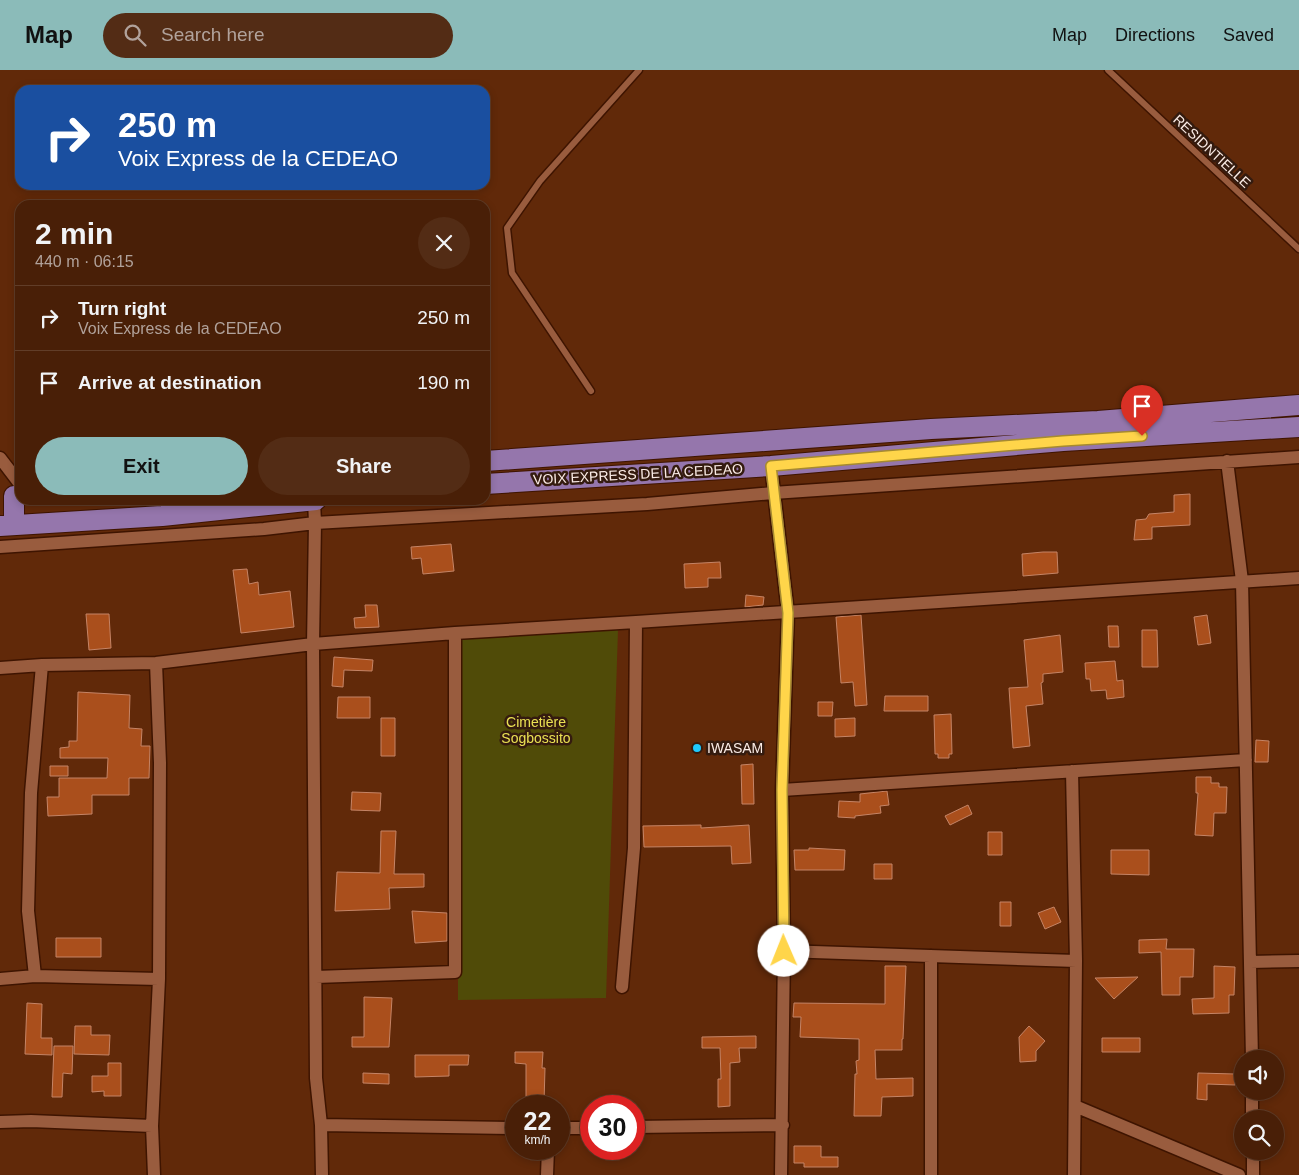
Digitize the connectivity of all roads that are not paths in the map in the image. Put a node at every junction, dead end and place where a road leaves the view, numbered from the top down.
1 (639, 70) edge
2 (1108, 70) edge
3 (1299, 249) edge
4 (591, 391) dead end
5 (1299, 405) edge
6 (1299, 426) edge
7 (648, 449) junction
8 (1299, 457) edge
9 (0, 458) edge
10 (490, 461) edge
11 (1227, 461) junction
12 (771, 466) junction
13 (648, 473) junction
14 (490, 484) edge
15 (13, 493) edge
16 (773, 493) junction
17 (267, 505) edge
18 (315, 505) edge
19 (315, 523) junction
20 (7, 525) edge
21 (0, 547) edge
22 (1299, 578) edge
23 (1242, 582) junction
24 (788, 613) junction
25 (636, 622) junction
26 (455, 633) junction
27 (313, 644) junction
28 (156, 663) junction
29 (42, 665) junction
30 (0, 668) edge
31 (1246, 760) junction
32 (1072, 771) junction
33 (782, 790) junction
34 (784, 951) junction
35 (930, 956) junction
36 (1076, 961) junction
37 (1299, 961) edge
38 (1250, 962) junction
39 (36, 976) junction
40 (316, 978) junction
41 (0, 979) edge
42 (159, 979) junction
43 (622, 987) dead end
44 (1252, 1050) edge
45 (1075, 1106) junction
46 (0, 1122) edge
47 (321, 1125) junction
48 (783, 1125) junction
49 (152, 1126) junction
50 (645, 1127) edge
51 (505, 1128) edge
52 (548, 1160) edge
53 (1253, 1160) edge
54 (154, 1175) edge
55 (322, 1175) edge
56 (547, 1175) edge
57 (781, 1175) edge
58 (931, 1175) edge
59 (1074, 1175) edge
60 (1239, 1175) edge
61 (1253, 1175) edge

1 - 4 lane
2 - 3 lane, RESIDNTIELLE
5 - 7 main road
6 - 12 main road, VOIX EXPRESS DE LA CEDEAO
7 - 10 main road
7 - 13 main road
8 - 11 street
9 - 15 street
11 - 16 street
11 - 23 street
12 - 13 main road, VOIX EXPRESS DE LA CEDEAO
12 - 16 street
13 - 14 main road, VOIX EXPRESS DE LA CEDEAO
15 - 20 main road
16 - 19 street
16 - 24 street
17 - 20 main road
18 - 19 street
19 - 21 street
19 - 27 street
22 - 23 street
23 - 24 street
23 - 31 street
24 - 25 street
24 - 33 street
25 - 26 street
25 - 43 street
26 - 27 street
26 - 40 street
27 - 28 street
27 - 40 street
28 - 29 street
28 - 42 street
29 - 30 street
29 - 39 street
31 - 32 street
31 - 38 street
32 - 33 street
32 - 36 street
33 - 34 street
34 - 35 street
34 - 48 street
35 - 36 street
35 - 58 street
36 - 45 street
37 - 38 street
38 - 44 street
39 - 41 street
39 - 42 street
40 - 47 street
42 - 49 street
45 - 59 street
45 - 60 street
46 - 49 street
47 - 51 street
47 - 55 street
48 - 50 street
48 - 57 street
49 - 54 street
52 - 56 street
53 - 61 street

